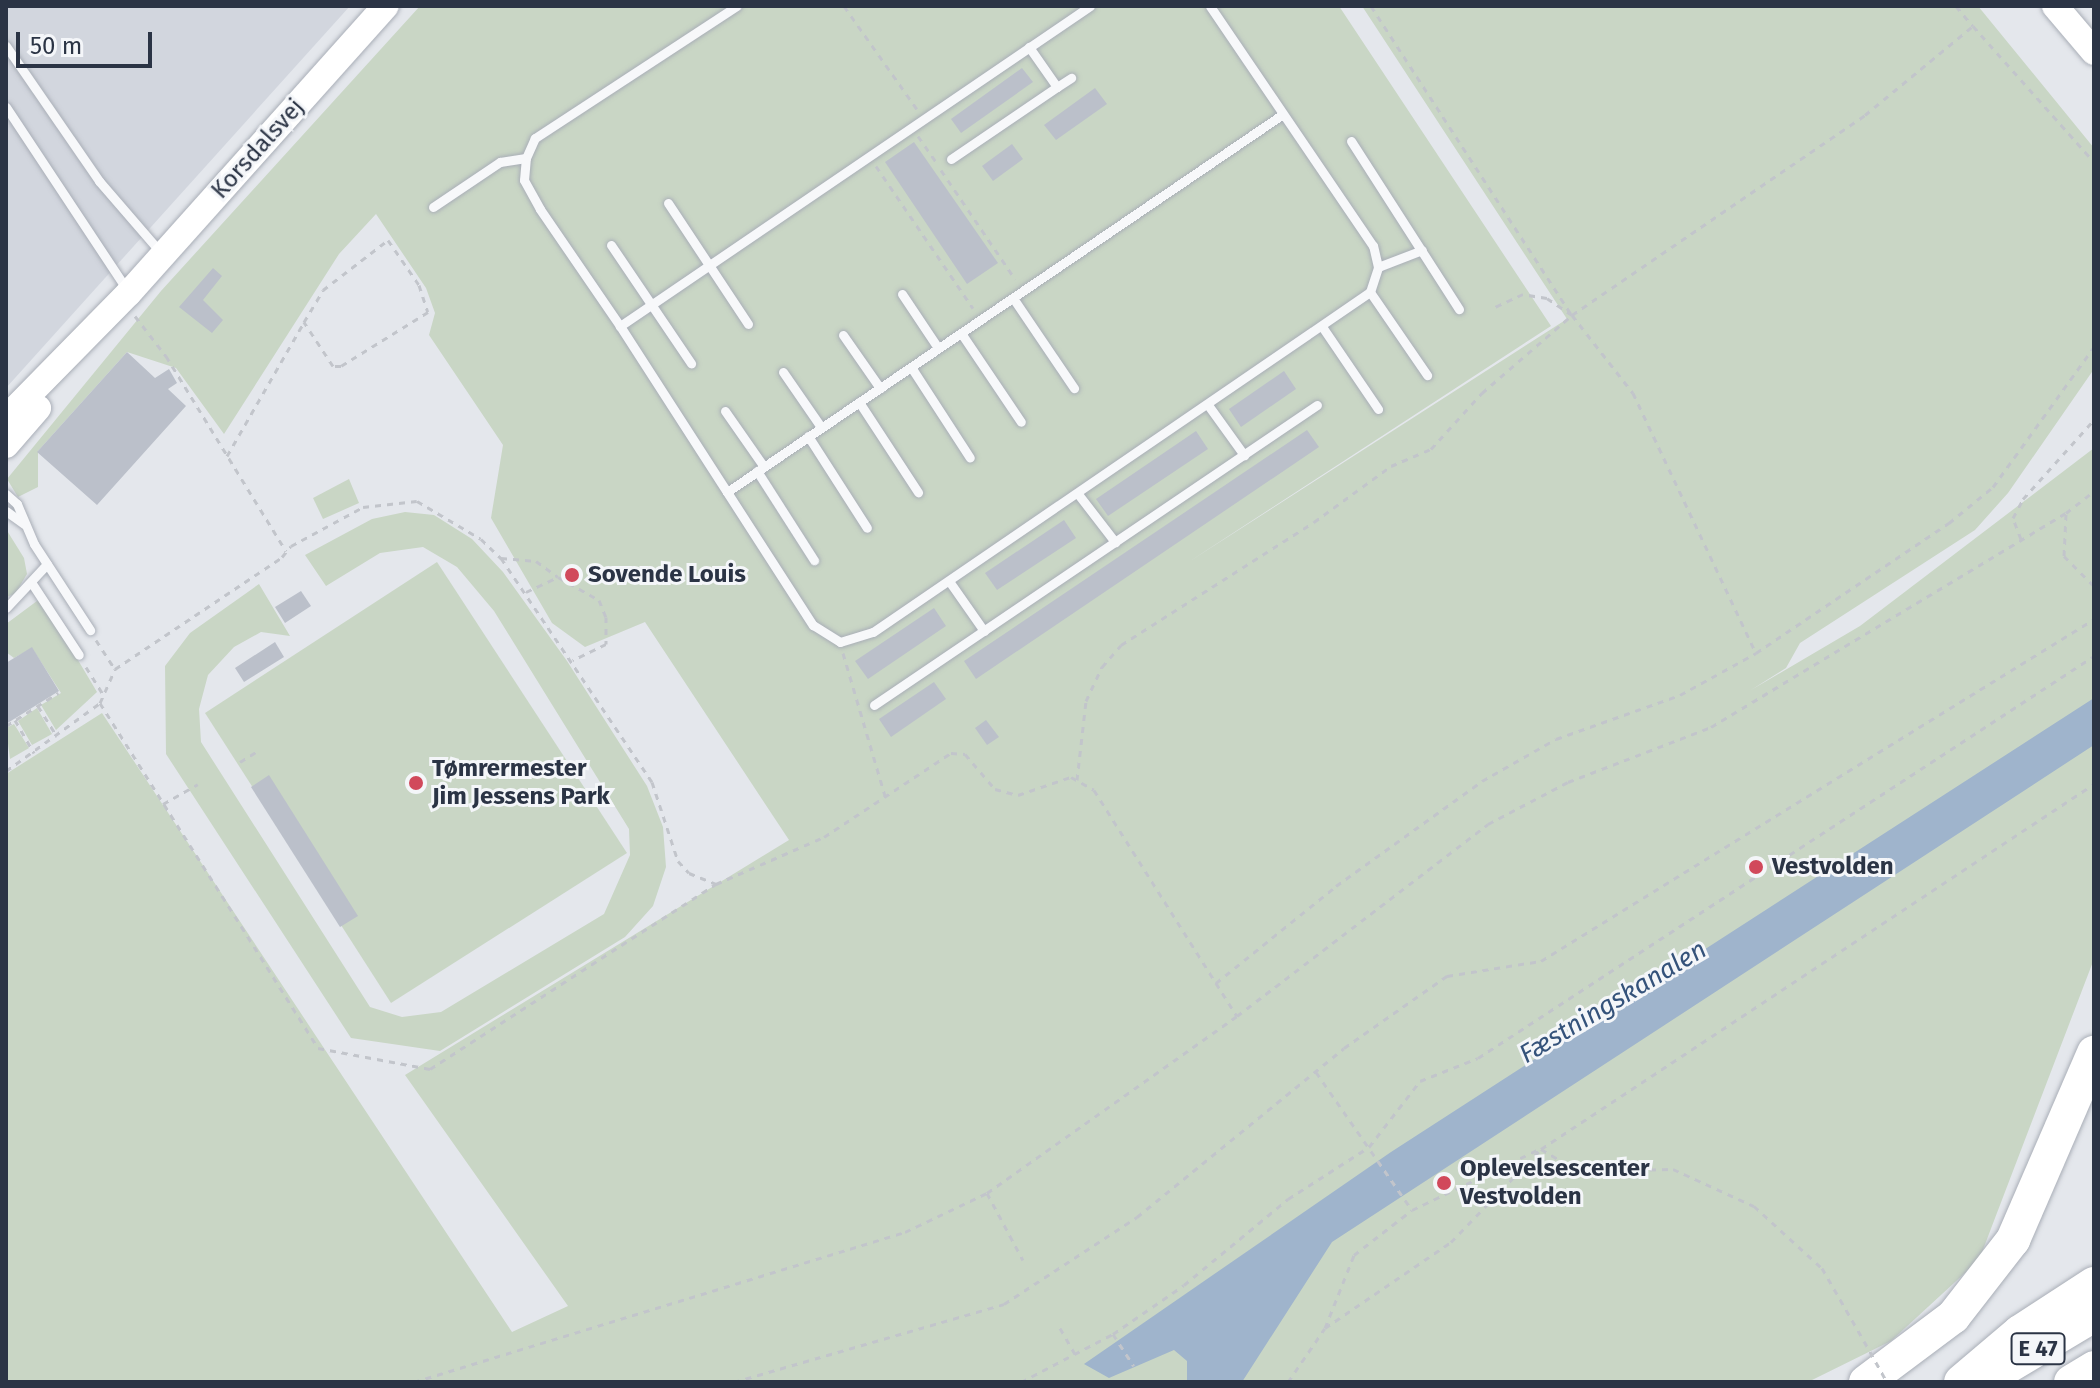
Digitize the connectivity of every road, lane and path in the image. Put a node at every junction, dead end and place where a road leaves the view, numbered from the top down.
1 (386, 6) edge
2 (737, 6) edge
3 (844, 6) edge
4 (1090, 6) edge
5 (1210, 6) edge
6 (1371, 6) edge
7 (1956, 6) edge
8 (2055, 6) edge
9 (1973, 26) junction
10 (6, 46) edge
11 (1029, 47) junction
12 (2094, 52) edge
13 (1071, 78) dead end
14 (1057, 87) junction
15 (6, 107) edge
16 (1283, 114) junction
17 (923, 119) junction
18 (912, 127) junction
19 (1351, 141) dead end
20 (869, 156) junction
21 (526, 158) junction
22 (951, 159) dead end
23 (2094, 162) edge
24 (668, 203) dead end
25 (433, 207) dead end
26 (611, 245) dead end
27 (1422, 250) junction
28 (163, 255) junction
29 (709, 265) junction
30 (1378, 267) junction
31 (1023, 291) junction
32 (1370, 292) junction
33 (902, 294) dead end
34 (126, 297) junction
35 (1013, 298) junction
36 (651, 305) junction
37 (1493, 308) dead end
38 (1459, 309) dead end
39 (1572, 315) junction
40 (981, 320) junction
41 (304, 322) junction
42 (748, 324) dead end
43 (620, 326) junction
44 (1323, 328) junction
45 (961, 333) junction
46 (843, 335) dead end
47 (2094, 347) edge
48 (938, 348) junction
49 (691, 363) dead end
50 (911, 367) junction
51 (783, 372) dead end
52 (1427, 375) dead end
53 (880, 388) junction
54 (1074, 388) dead end
55 (859, 402) junction
56 (1208, 405) junction
57 (1317, 405) dead end
58 (1378, 409) dead end
59 (725, 411) dead end
60 (6, 418) edge
61 (2094, 420) edge
62 (1021, 422) dead end
63 (821, 427) junction
64 (808, 436) junction
65 (6, 445) edge
66 (1244, 455) junction
67 (227, 456) junction
68 (970, 458) dead end
69 (760, 469) junction
70 (2094, 491) edge
71 (727, 492) junction
72 (918, 492) dead end
73 (6, 494) edge
74 (1078, 494) junction
75 (6, 511) edge
76 (2066, 513) junction
77 (24, 524) junction
78 (867, 528) dead end
79 (2021, 539) junction
80 (1115, 542) junction
81 (286, 551) junction
82 (501, 558) junction
83 (814, 560) dead end
84 (47, 564) junction
85 (558, 577) junction
86 (949, 581) junction
87 (31, 582) junction
88 (2094, 586) edge
89 (525, 593) junction
90 (6, 608) edge
91 (2094, 619) edge
92 (90, 630) joint
93 (984, 631) junction
94 (840, 642) junction
95 (1756, 653) junction
96 (79, 655) joint
97 (2094, 656) edge
98 (573, 660) junction
99 (115, 669) junction
100 (58, 693) dead end
101 (103, 694) junction
102 (100, 703) junction
103 (874, 705) dead end
104 (38, 706) junction
105 (15, 720) junction
106 (6, 726) edge
107 (58, 738) junction
108 (259, 750) dead end
109 (34, 753) junction
110 (6, 759) edge
111 (240, 762) dead end
112 (11, 768) junction
113 (6, 771) edge
114 (1077, 780) junction
115 (198, 784) dead end
116 (2094, 784) edge
117 (885, 796) junction
118 (163, 804) junction
119 (716, 884) junction
120 (1216, 983) junction
121 (1237, 1016) junction
122 (2094, 1053) edge
123 (1315, 1071) junction
124 (1369, 1147) junction
125 (1541, 1149) junction
126 (987, 1193) junction
127 (1412, 1210) junction
128 (1023, 1260) dead end
129 (2094, 1284) edge
130 (2094, 1315) edge
131 (1060, 1328) dead end
132 (1325, 1328) junction
133 (1113, 1334) junction
134 (1076, 1356) junction
135 (1134, 1366) dead end
136 (2094, 1368) edge
137 (414, 1382) edge
138 (734, 1382) edge
139 (1021, 1382) edge
140 (1288, 1382) edge
141 (1866, 1382) edge
142 (1887, 1382) edge
143 (1961, 1382) edge
144 (1982, 1382) edge
145 (2071, 1382) edge

1 - 28 street, Korsdalsvej
2 - 21 lane
3 - 17 path
4 - 11 lane
5 - 16 lane
6 - 39 path
7 - 9 path
8 - 12 street
9 - 23 path
9 - 39 path
10 - 28 lane
11 - 14 lane
11 - 17 lane
13 - 14 lane
14 - 22 lane
15 - 34 lane
16 - 30 lane
16 - 31 lane
17 - 18 lane
18 - 20 lane
18 - 31 path
19 - 27 lane
20 - 29 lane
20 - 40 path
21 - 25 lane
21 - 43 lane
24 - 29 lane
26 - 36 lane
27 - 30 lane
27 - 38 lane
28 - 34 street, Korsdalsvej
29 - 36 lane
29 - 42 lane
30 - 32 lane
31 - 35 lane
32 - 44 lane
32 - 52 lane
33 - 48 lane
34 - 60 street, Korsdalsvej
34 - 65 street, Korsdalsvej
34 - 67 path
35 - 40 lane
35 - 54 lane
36 - 43 lane
36 - 49 lane
37 - 39 path
39 - 95 path
39 - 114 path
40 - 45 lane
41 - 41 path
41 - 67 path
43 - 71 lane
44 - 56 lane
44 - 58 lane
45 - 48 lane
45 - 62 lane
46 - 53 lane
47 - 95 path
48 - 50 lane
50 - 53 lane
50 - 68 lane
51 - 63 lane
53 - 55 lane
55 - 63 lane
55 - 72 lane
56 - 66 lane
56 - 74 lane
57 - 66 lane
59 - 69 lane
61 - 79 path
63 - 64 lane
64 - 69 lane
64 - 78 lane
66 - 80 lane
67 - 81 path
69 - 71 lane
69 - 83 lane
70 - 76 path
71 - 94 lane
73 - 77 lane
74 - 80 lane
74 - 86 lane
75 - 77 lane
76 - 79 path
76 - 88 path
77 - 84 lane
79 - 121 path
80 - 93 lane
81 - 82 path
81 - 99 path
82 - 85 path
82 - 89 path
84 - 87 lane
84 - 92 lane
85 - 89 path
85 - 98 path
86 - 93 lane
86 - 94 lane
87 - 90 lane
87 - 96 lane
89 - 98 path
91 - 123 path
92 - 99 path
93 - 103 lane
94 - 117 path
95 - 120 path
96 - 101 path
97 - 124 path
98 - 119 path
99 - 101 path
100 - 104 path
101 - 102 path
102 - 107 path
102 - 118 path
104 - 105 path
104 - 107 path
105 - 106 path
105 - 109 path
107 - 109 path
108 - 111 path
109 - 112 path
110 - 112 path
112 - 113 path
114 - 117 path
114 - 120 path
115 - 118 path
116 - 125 path
117 - 119 path
118 - 119 path
120 - 121 path
121 - 126 path
122 - 141 highway
123 - 124 path
123 - 138 path
124 - 127 path
124 - 133 path
125 - 127 path
125 - 132 path
125 - 142 path, bridge
126 - 128 path
126 - 137 path
127 - 132 path
129 - 143 highway
130 - 144 highway, E 47
131 - 134 path
132 - 140 path
133 - 134 path
133 - 135 path
134 - 139 path
136 - 145 highway, E 47

